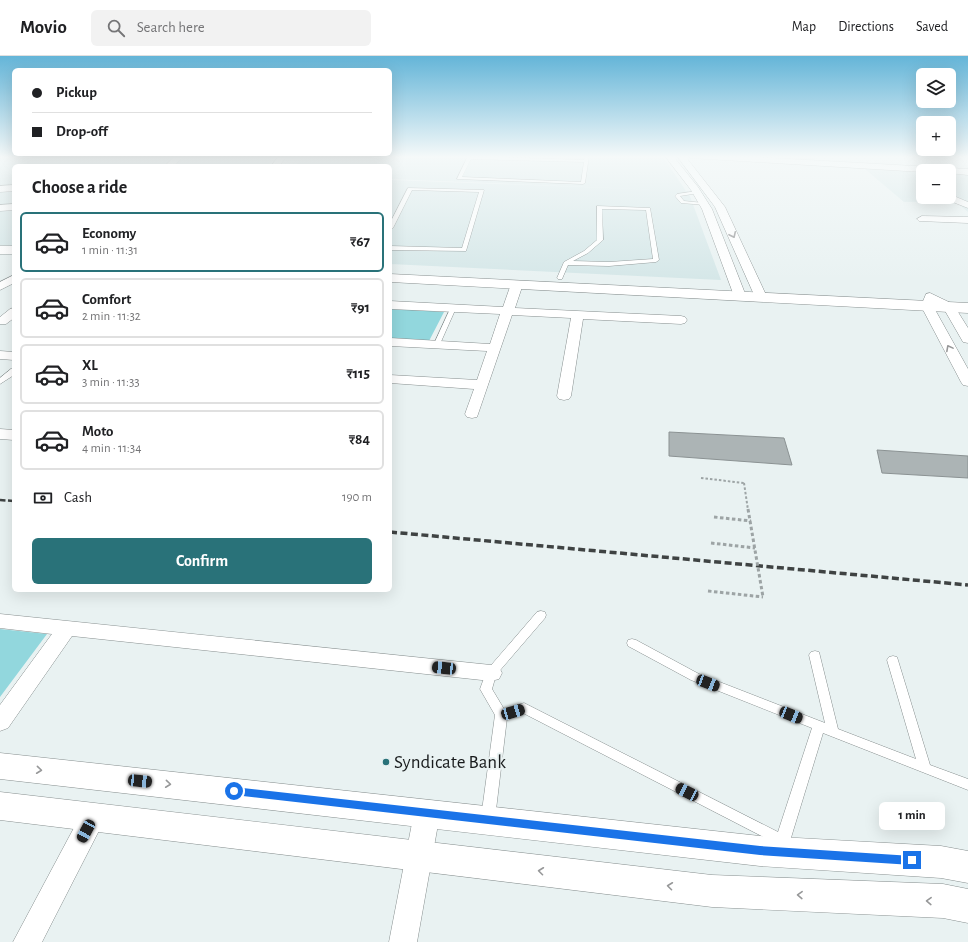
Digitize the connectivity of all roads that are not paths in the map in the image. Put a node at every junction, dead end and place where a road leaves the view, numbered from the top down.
1 (406, 197) edge
2 (480, 197) edge
3 (678, 197) edge
4 (700, 197) edge
5 (713, 197) edge
6 (956, 200) edge
7 (704, 204) junction
8 (968, 205) edge
9 (12, 207) edge
10 (0, 208) edge
11 (922, 220) dead end
12 (968, 220) edge
13 (392, 224) edge
14 (392, 248) edge
15 (0, 250) edge
16 (12, 250) edge
17 (0, 258) edge
18 (12, 258) edge
19 (566, 262) junction
20 (392, 270) edge
21 (392, 278) edge
22 (560, 278) junction
23 (12, 279) edge
24 (517, 284) junction
25 (0, 287) edge
26 (739, 291) junction
27 (759, 293) junction
28 (968, 299) edge
29 (928, 301) junction
30 (392, 304) edge
31 (949, 307) junction
32 (453, 308) junction
33 (968, 308) edge
34 (508, 311) junction
35 (578, 314) junction
36 (681, 320) dead end
37 (968, 339) edge
38 (392, 342) edge
39 (437, 344) junction
40 (496, 348) junction
41 (0, 355) edge
42 (12, 356) edge
43 (12, 373) edge
44 (392, 379) edge
45 (0, 382) edge
46 (968, 382) edge
47 (482, 385) junction
48 (564, 396) dead end
49 (472, 414) dead end
50 (0, 434) edge
51 (12, 435) edge
52 (540, 615) dead end
53 (0, 621) edge
54 (67, 628) junction
55 (632, 643) dead end
56 (815, 655) dead end
57 (894, 660) dead end
58 (491, 673) junction
59 (501, 715) junction
60 (0, 722) edge
61 (819, 726) junction
62 (833, 732) junction
63 (0, 766) edge
64 (925, 768) junction
65 (968, 785) edge
66 (0, 806) edge
67 (427, 813) junction
68 (93, 817) junction
69 (488, 820) junction
70 (781, 846) junction
71 (419, 856) junction
72 (968, 867) edge
73 (968, 906) edge
74 (27, 942) edge
75 (403, 942) edge

1 - 13 lane
2 - 14 lane
3 - 7 lane
4 - 7 street
5 -> 27 street
6 - 8 street
7 - 26 street
9 - 10 street
11 - 12 street
15 - 16 street
17 - 18 street
19 - 19 lane
19 - 22 lane
20 - 22 street
21 - 24 street
22 - 26 street
23 - 25 street
24 - 26 street
24 - 34 street
26 - 27 street
27 - 29 street
28 - 29 street
29 - 31 street
46 -> 29 street
30 - 32 street
31 - 33 street
31 - 37 street
32 - 34 street
32 - 39 lane
34 - 35 street
34 - 40 street
35 - 36 street
35 - 48 street
38 - 39 street
39 - 40 street
40 - 47 street
41 - 42 street
43 - 45 lane
44 - 47 street
47 - 49 street
50 - 51 street
52 - 58 lane
53 - 54 street
54 - 58 street
54 - 60 street
55 - 61 lane
56 - 62 lane
57 - 64 lane
58 - 59 lane
59 - 69 lane
59 - 70 lane
61 - 62 lane
61 - 70 lane
62 - 64 lane
63 -> 67 street
64 - 65 lane
66 - 68 street
67 - 69 street
67 - 71 street
68 - 71 street
68 - 74 street
69 - 70 street
70 - 72 street
73 -> 71 street
71 - 75 street

